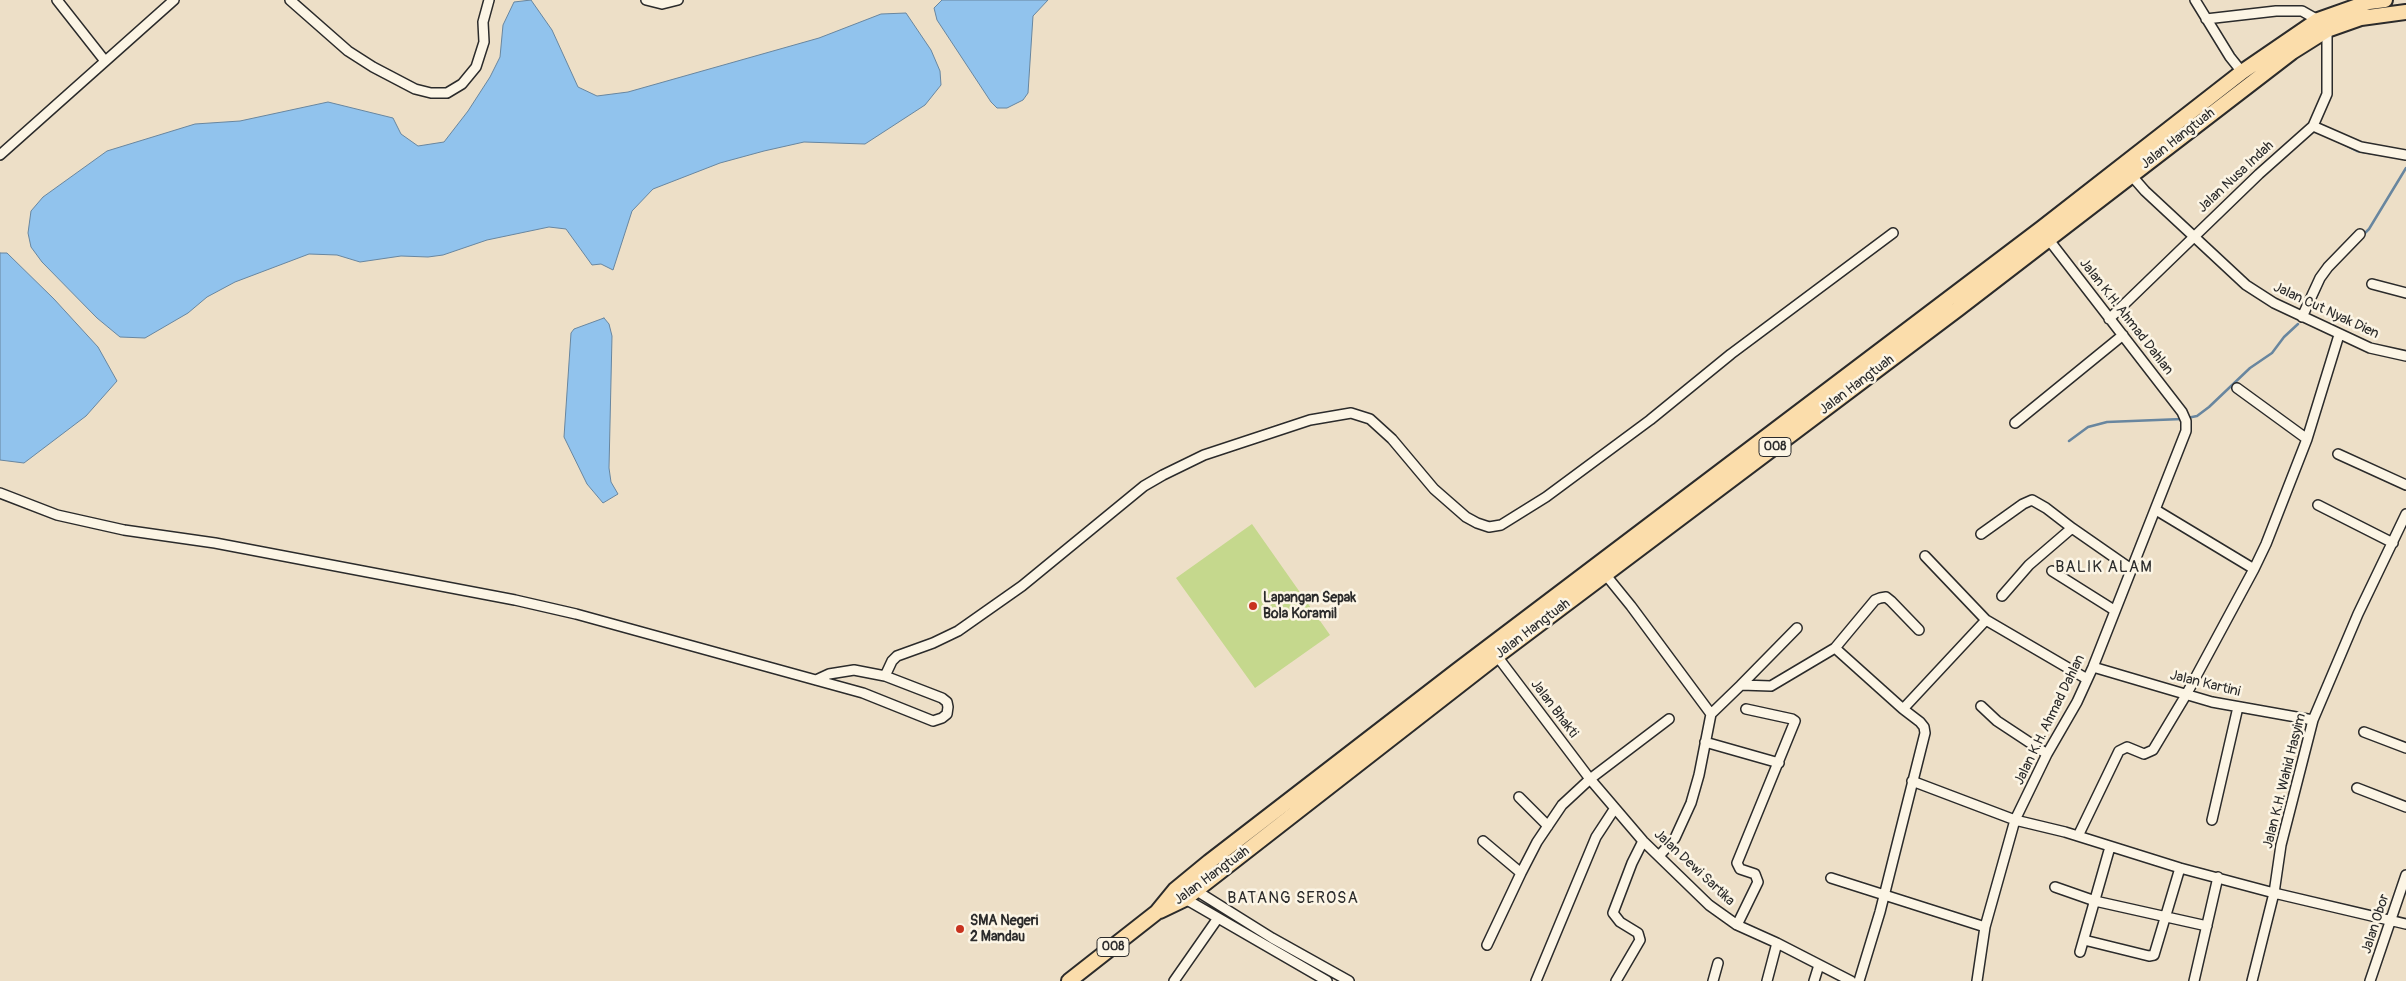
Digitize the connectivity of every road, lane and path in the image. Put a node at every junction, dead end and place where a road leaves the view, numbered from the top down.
1 (57, 0) edge
2 (174, 0) edge
3 (290, 0) edge
4 (489, 0) edge
5 (646, 0) edge
6 (678, 0) edge
7 (2195, 0) edge
8 (2385, 0) edge
9 (2369, 1) edge
10 (2406, 12) edge
11 (2206, 18) junction
12 (2323, 25) junction
13 (105, 61) junction
14 (2242, 72) junction
15 (2313, 126) junction
16 (0, 155) edge
17 (2406, 155) edge
18 (2131, 175) junction
19 (1893, 233) dead end
20 (2360, 234) dead end
21 (2194, 236) junction
22 (2050, 240) junction
23 (2372, 284) dead end
24 (1979, 285) junction
25 (2406, 293) edge
26 (2302, 317) junction
27 (2109, 319) junction
28 (2123, 335) junction
29 (2339, 335) junction
30 (2406, 356) edge
31 (2237, 388) dead end
32 (2015, 423) dead end
33 (2307, 439) junction
34 (2338, 454) dead end
35 (2406, 485) edge
36 (1, 495) edge
37 (2318, 505) dead end
38 (2156, 510) junction
39 (2406, 514) edge
40 (2072, 528) junction
41 (1981, 534) dead end
42 (2393, 543) junction
43 (1925, 556) dead end
44 (2254, 568) junction
45 (2131, 570) junction
46 (2052, 571) dead end
47 (1605, 574) junction
48 (2002, 596) dead end
49 (2114, 610) junction
50 (1986, 620) junction
51 (1797, 628) dead end
52 (1919, 630) dead end
53 (1835, 648) junction
54 (1497, 656) junction
55 (2093, 667) junction
56 (885, 676) junction
57 (2087, 679) junction
58 (816, 680) junction
59 (1741, 685) junction
60 (2186, 695) junction
61 (1982, 706) dead end
62 (2238, 707) junction
63 (1746, 709) dead end
64 (1903, 709) junction
65 (1711, 714) junction
66 (1399, 716) junction
67 (1669, 719) dead end
68 (2313, 720) junction
69 (1409, 726) junction
70 (2364, 732) dead end
71 (1705, 742) junction
72 (2406, 748) edge
73 (2047, 754) junction
74 (1779, 763) junction
75 (1590, 779) junction
76 (1912, 781) junction
77 (2357, 788) dead end
78 (1519, 796) dead end
79 (2406, 807) edge
80 (1615, 808) junction
81 (2015, 820) junction
82 (2212, 820) dead end
83 (1548, 826) junction
84 (2078, 836) junction
85 (1483, 841) dead end
86 (1643, 841) junction
87 (2110, 847) junction
88 (1659, 856) junction
89 (2180, 868) junction
90 (1521, 872) junction
91 (2406, 875) edge
92 (2218, 877) junction
93 (1831, 878) dead end
94 (2055, 888) dead end
95 (1185, 891) junction
96 (2274, 893) junction
97 (1884, 896) junction
98 (2095, 901) junction
99 (2166, 916) junction
100 (1218, 918) junction
101 (2392, 920) junction
102 (2406, 924) edge
103 (1737, 925) junction
104 (2207, 926) junction
105 (1986, 927) junction
106 (2084, 940) junction
107 (1777, 943) junction
108 (1487, 944) dead end
109 (2080, 952) dead end
110 (1718, 964) dead end
111 (1819, 965) junction
112 (1339, 978) edge
113 (1069, 981) edge
114 (1174, 981) edge
115 (1327, 981) edge
116 (1349, 981) edge
117 (1536, 981) edge
118 (1616, 981) edge
119 (1713, 981) edge
120 (1767, 981) edge
121 (1814, 981) edge
122 (1851, 981) edge
123 (1859, 981) edge
124 (1977, 981) edge
125 (2194, 981) edge
126 (2252, 981) edge
127 (2370, 981) edge

1 - 13 street
2 - 13 street
3 - 4 street
5 - 6 street
7 - 11 street
8 - 9 highway, Jalan Hangtuah / 008
9 - 12 highway, Jalan Hangtuah / 008
10 - 12 highway, Jalan Hangtuah / 008
11 - 12 street
11 - 14 street
12 - 14 highway, Jalan Hangtuah / 008
12 - 15 street, Jalan Nusa Indah
12 - 18 highway, Jalan Hangtuah / 008
13 - 16 street
14 - 24 highway, Jalan Hangtuah / 008
15 - 17 street
15 - 21 street, Jalan Nusa Indah
18 - 21 street, Jalan Cut Nyak Dien
18 - 22 highway, Jalan Hangtuah / 008
19 - 56 street
20 - 26 street
21 - 26 street, Jalan Cut Nyak Dien
21 - 27 street, Jalan Nusa Indah
22 - 24 highway, Jalan Hangtuah / 008
22 - 27 street, Jalan K.H. Ahmad Dahlan
23 - 25 street
24 - 47 highway, Jalan Hangtuah / 008
24 - 66 highway, Jalan Hangtuah / 008
26 - 29 street, Jalan Cut Nyak Dien
27 - 28 street, Jalan K.H. Ahmad Dahlan
28 - 32 street
28 - 38 street, Jalan K.H. Ahmad Dahlan
29 - 30 street, Jalan Cut Nyak Dien
29 - 33 street
31 - 33 street
33 - 44 street
34 - 35 street
36 - 58 street
37 - 42 street
38 - 44 street
38 - 45 street, Jalan K.H. Ahmad Dahlan
39 - 42 street, Jalan K.H. Wahid Hasyim
40 - 41 street
40 - 45 street
40 - 48 street
42 - 68 street, Jalan K.H. Wahid Hasyim
43 - 50 street
44 - 60 street
45 - 49 street, Jalan K.H. Ahmad Dahlan
46 - 49 street
47 - 54 highway, Jalan Hangtuah / 008
47 - 65 street
49 - 55 street, Jalan K.H. Ahmad Dahlan
50 - 57 street
50 - 64 street
51 - 59 street
52 - 53 street
53 - 59 street
53 - 64 street
54 - 69 highway, Jalan Hangtuah / 008
54 - 75 street, Jalan Bhakti
55 - 57 street, Jalan K.H. Ahmad Dahlan
55 - 60 street, Jalan Kartini
56 - 58 street
56 - 58 street
57 - 73 street, Jalan K.H. Ahmad Dahlan
59 - 65 street
60 - 62 street, Jalan Kartini
60 - 84 street
61 - 73 street
62 - 68 street, Jalan Kartini
62 - 82 street
63 - 74 street
64 - 76 street
65 - 71 street
66 - 69 highway
66 - 95 highway, Jalan Hangtuah / 008
67 - 75 street
68 - 96 street, Jalan K.H. Wahid Hasyim
69 - 95 highway, Jalan Hangtuah / 008
70 - 72 street
71 - 74 street
71 - 88 street
73 - 81 street, Jalan K.H. Ahmad Dahlan
74 - 103 street
75 - 80 street, Jalan Dewi Sartika
75 - 83 street
76 - 81 street
76 - 97 street
77 - 79 street
78 - 83 street
80 - 86 street, Jalan Dewi Sartika
80 - 117 street
81 - 84 street
81 - 105 street, Jalan K.H. Ahmad Dahlan
83 - 90 street
84 - 87 street
85 - 90 street
86 - 88 street, Jalan Dewi Sartika
86 - 118 street
87 - 89 street
87 - 98 street
88 - 103 street, Jalan Dewi Sartika
89 - 92 street
89 - 99 street
90 - 108 street
91 - 101 street, Jalan Obor
92 - 96 street
92 - 104 street
93 - 97 street
94 - 98 street
95 - 100 street
95 - 112 street
95 - 113 highway, Jalan Hangtuah / 008
96 - 101 street
96 - 126 street, Jalan K.H. Wahid Hasyim
97 - 105 street
97 - 123 street
98 - 99 street
98 - 106 street
99 - 104 street
99 - 106 street
100 - 114 street
100 - 115 street
101 - 102 street
101 - 127 street, Jalan Obor
103 - 107 street, Jalan Dewi Sartika
104 - 125 street
105 - 124 street, Jalan K.H. Ahmad Dahlan
106 - 109 street
107 - 111 street, Jalan Dewi Sartika
107 - 120 street
110 - 119 street
111 - 121 street
111 - 122 street, Jalan Dewi Sartika
112 - 116 street

